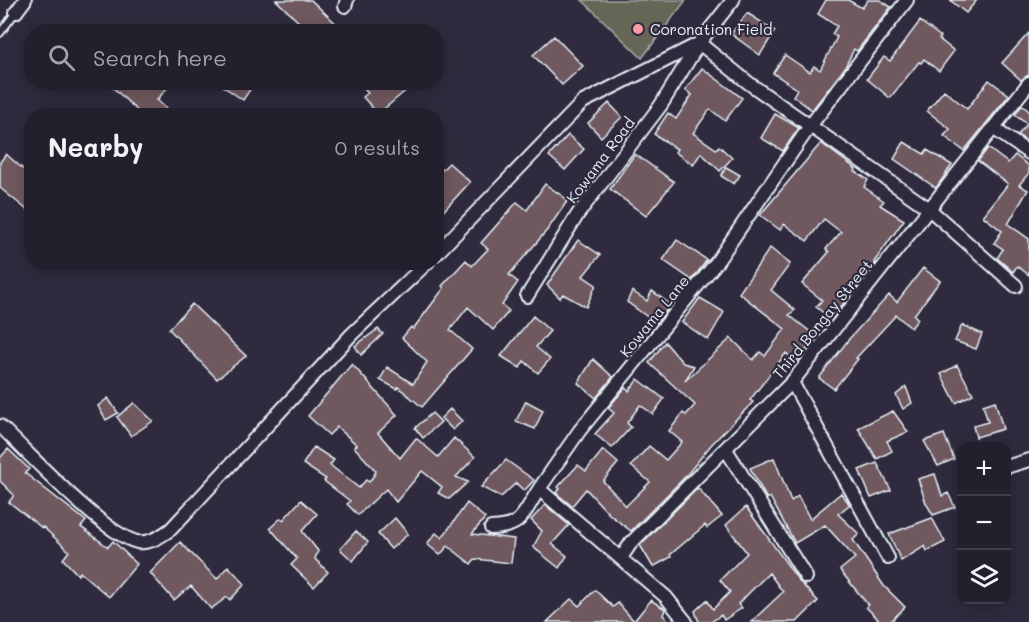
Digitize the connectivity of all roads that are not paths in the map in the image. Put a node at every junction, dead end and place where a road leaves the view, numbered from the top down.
1 (25, 0) edge
2 (733, 0) edge
3 (907, 0) edge
4 (16, 12) joint
5 (0, 33) edge
6 (699, 43) junction
7 (1029, 84) edge
8 (810, 126) junction
9 (993, 128) junction
10 (1029, 153) edge
11 (928, 208) junction
12 (444, 246) edge
13 (420, 270) edge
14 (1016, 286) dead end
15 (527, 296) dead end
16 (792, 382) junction
17 (0, 426) edge
18 (727, 451) junction
19 (1029, 460) edge
20 (1011, 465) edge
21 (539, 489) junction
22 (491, 528) dead end
23 (621, 558) junction
24 (888, 558) dead end
25 (806, 577) dead end
26 (686, 622) edge

1 - 4 street
2 - 6 street, Kowama Road
3 - 8 street, Kowama Lane
4 - 5 lane
6 - 8 street
6 - 12 street
6 - 15 street, Kowama Road
7 - 9 street, Third Bongay Street
8 - 11 street
8 - 21 street, Kowama Lane
9 - 10 street
9 - 11 street, Third Bongay Street
11 - 14 street
11 - 16 street, Third Bongay Street
13 - 17 street
16 - 18 street, Third Bongay Street
16 - 24 street
18 - 23 street, Third Bongay Street
18 - 25 street
19 - 20 street
21 - 22 street, Kowama Lane
21 - 23 street
23 - 26 street

